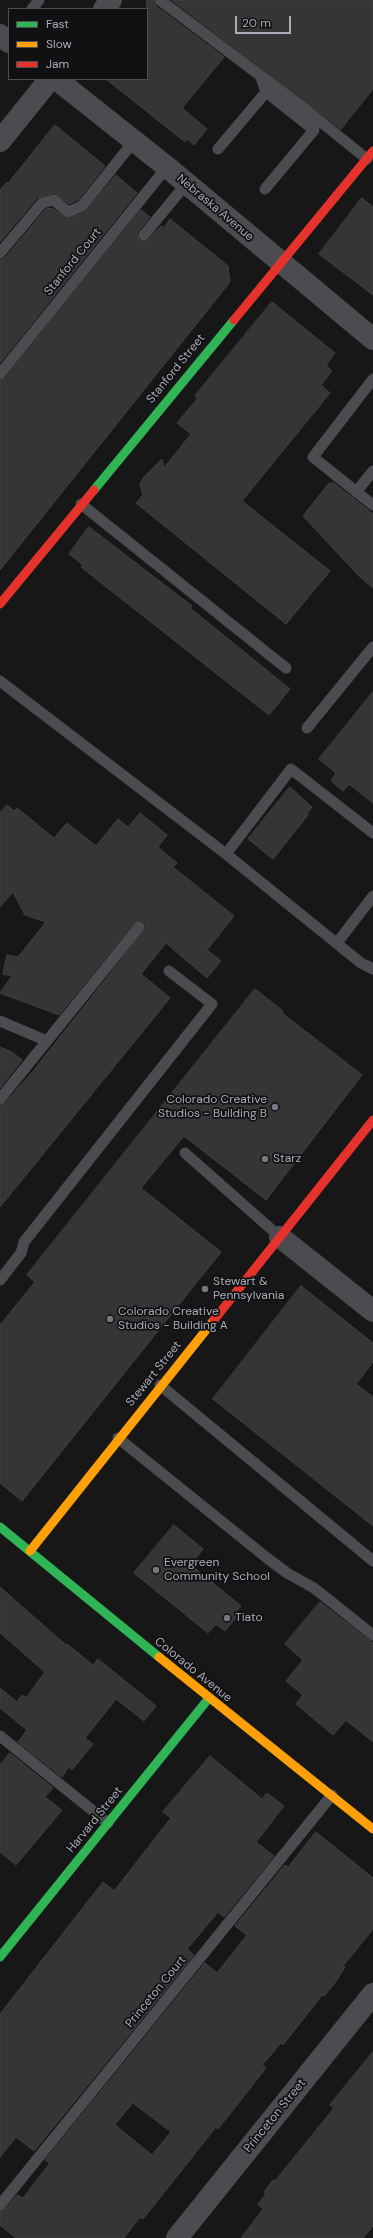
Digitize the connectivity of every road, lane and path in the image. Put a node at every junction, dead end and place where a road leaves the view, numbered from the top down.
1 (39, 0) edge
2 (111, 0) edge
3 (160, 0) edge
4 (33, 8) edge
5 (105, 8) edge
6 (260, 75) junction
7 (49, 80) edge
8 (57, 80) edge
9 (266, 92) junction
10 (0, 141) edge
11 (134, 141) junction
12 (218, 149) dead end
13 (370, 155) edge
14 (167, 167) junction
15 (186, 184) junction
16 (265, 189) dead end
17 (144, 235) dead end
18 (0, 253) edge
19 (280, 262) junction
20 (373, 339) edge
21 (0, 374) edge
22 (373, 380) edge
23 (373, 471) edge
24 (356, 492) junction
25 (81, 504) junction
26 (373, 505) edge
27 (0, 604) edge
28 (373, 647) edge
29 (286, 668) dead end
30 (0, 681) edge
31 (307, 728) dead end
32 (373, 833) edge
33 (226, 854) junction
34 (373, 896) edge
35 (139, 927) dead end
36 (337, 943) junction
37 (373, 969) edge
38 (169, 971) dead end
39 (0, 1021) edge
40 (47, 1041) junction
41 (0, 1099) edge
42 (373, 1120) edge
43 (185, 1153) dead end
44 (280, 1238) junction
45 (0, 1280) edge
46 (373, 1311) edge
47 (160, 1385) junction
48 (118, 1438) junction
49 (0, 1528) edge
50 (30, 1551) junction
51 (373, 1561) edge
52 (373, 1635) edge
53 (208, 1698) junction
54 (0, 1736) edge
55 (332, 1795) junction
56 (108, 1823) junction
57 (373, 1829) edge
58 (0, 1957) edge
59 (373, 1994) edge
60 (0, 2205) edge
61 (177, 2238) edge

1 - 4 lane
2 - 5 street
3 - 6 lane
6 - 9 lane
6 - 13 lane
7 - 10 street
8 - 11 street, Nebraska Avenue
9 - 12 lane
9 - 16 lane
11 - 14 street, Nebraska Avenue
11 - 18 lane
13 - 19 street, Stanford Street
14 - 15 street, Nebraska Avenue
14 - 21 lane, Stanford Court
15 - 17 lane
15 - 19 street, Nebraska Avenue
19 - 20 street, Nebraska Avenue
19 - 25 street, Stanford Street
22 - 24 lane
23 - 24 lane
24 - 26 lane
25 - 27 street, Stanford Street
25 - 29 lane
28 - 31 lane
30 - 33 lane
32 - 33 lane
33 - 36 lane
34 - 36 lane
35 - 40 lane
36 - 37 lane
38 - 45 lane
39 - 40 lane
40 - 41 lane
42 - 44 street, Stewart Street
43 - 44 lane
44 - 46 street
44 - 47 street, Stewart Street
47 - 48 street, Stewart Street
47 - 51 lane
48 - 50 street, Stewart Street
48 - 52 lane
49 - 50 street, Colorado Avenue
50 - 53 street, Colorado Avenue
53 - 55 street, Colorado Avenue
53 - 56 street, Harvard Street
54 - 56 lane
55 - 57 street, Colorado Avenue
55 - 60 lane, Princeton Court
56 - 58 street, Harvard Street
59 - 61 street, Princeton Street

